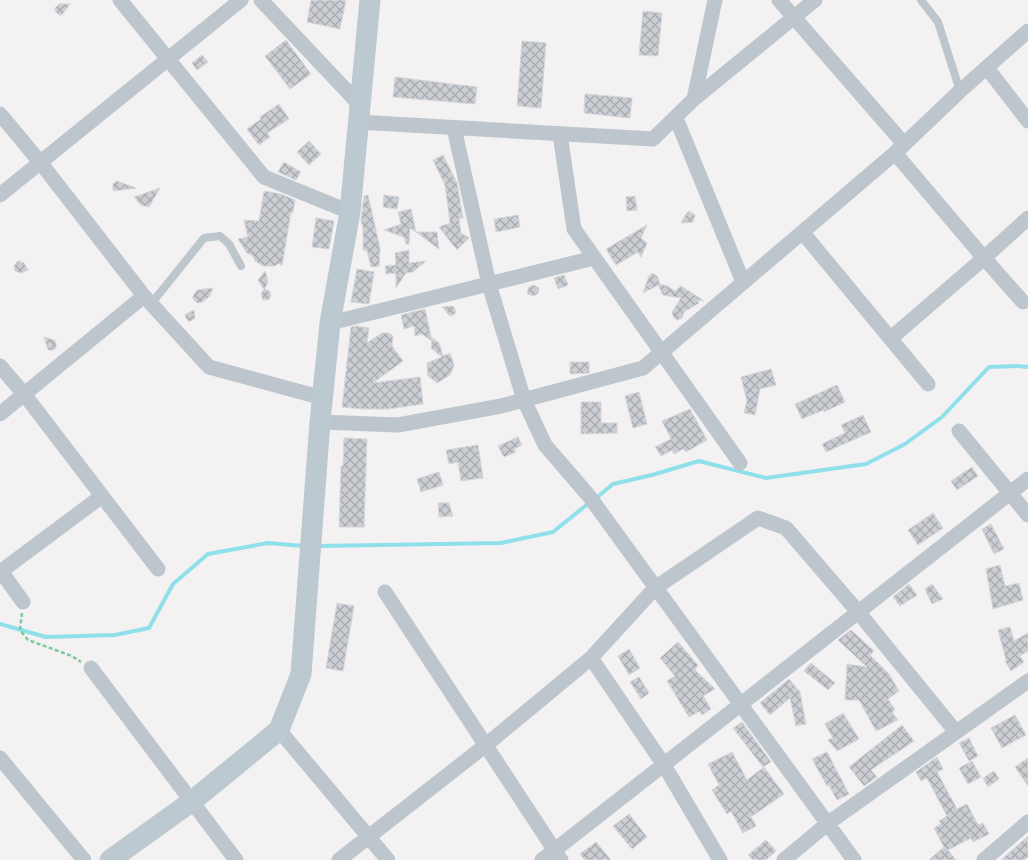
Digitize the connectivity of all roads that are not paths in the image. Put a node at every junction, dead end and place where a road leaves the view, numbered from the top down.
1 (120, 0) edge
2 (241, 0) edge
3 (260, 0) edge
4 (370, 0) edge
5 (715, 0) edge
6 (779, 0) edge
7 (815, 0) edge
8 (921, 0) edge
9 (794, 18) junction
10 (1028, 31) edge
11 (168, 58) junction
12 (987, 68) junction
13 (960, 91) junction
14 (694, 99) junction
15 (0, 114) edge
16 (359, 114) junction
17 (676, 118) junction
18 (1028, 121) edge
19 (454, 128) junction
20 (560, 134) junction
21 (900, 148) junction
22 (40, 162) junction
23 (0, 195) edge
24 (350, 212) junction
25 (1028, 218) edge
26 (803, 232) junction
27 (594, 258) junction
28 (984, 258) junction
29 (240, 266) dead end
30 (743, 282) junction
31 (489, 284) junction
32 (148, 300) junction
33 (1023, 302) dead end
34 (330, 323) junction
35 (891, 338) junction
36 (661, 352) junction
37 (0, 366) edge
38 (928, 384) dead end
39 (24, 394) junction
40 (323, 398) junction
41 (524, 400) junction
42 (0, 414) edge
43 (320, 422) junction
44 (959, 430) dead end
45 (740, 463) dead end
46 (1028, 480) edge
47 (1010, 493) junction
48 (102, 496) junction
49 (1028, 515) edge
50 (158, 569) dead end
51 (0, 571) edge
52 (655, 588) junction
53 (385, 592) dead end
54 (23, 602) road end
55 (859, 613) junction
56 (591, 658) junction
57 (91, 668) road end
58 (1025, 689) edge
59 (741, 705) junction
60 (280, 730) junction
61 (956, 732) junction
62 (486, 745) junction
63 (0, 758) edge
64 (664, 765) junction
65 (191, 802) junction
66 (1028, 822) edge
67 (828, 824) junction
68 (369, 836) junction
69 (552, 857) edge
70 (84, 860) edge
71 (110, 860) edge
72 (236, 860) edge
73 (339, 860) edge
74 (388, 860) edge
75 (720, 860) edge
76 (784, 860) edge
77 (854, 860) edge
78 (984, 860) edge

1 - 11 street
2 - 11 street
3 - 16 street
4 - 16 street
5 - 14 street
6 - 9 street
7 - 9 street
8 - 13 lane
9 - 14 street
9 - 21 street
10 - 12 street
11 - 22 street
11 - 24 street
12 - 13 street
12 - 18 street
13 - 21 street
14 - 17 street
15 - 22 street
16 - 19 street
16 - 24 street
17 - 20 street
17 - 30 street
19 - 20 street
19 - 31 street
20 - 27 street
21 - 26 street
21 - 28 street
22 - 23 street
22 - 32 street
24 - 34 street
25 - 28 street
26 - 30 street
26 - 35 street
27 - 31 street
27 - 36 street
28 - 33 street
28 - 35 street
29 - 32 lane
30 - 36 street
31 - 34 street
31 - 41 street
32 - 39 street
32 - 40 street
34 - 40 street
35 - 38 street
36 - 41 street
36 - 45 street
37 - 39 street
39 - 42 street
39 - 48 street
40 - 43 street
41 - 43 street
41 - 52 street
43 - 60 street
44 - 47 street
46 - 47 street
47 - 49 street
47 - 55 street
48 - 50 street
48 - 51 street
51 - 54 street
52 - 55 street
52 - 56 street
52 - 59 street
53 - 62 street
55 - 59 street
55 - 61 street
56 - 62 street
56 - 64 street
57 - 65 street
58 - 61 street
59 - 64 street
59 - 67 street
60 - 65 street
60 - 68 street
61 - 67 street
62 - 68 street
62 - 69 street
63 - 70 street
64 - 69 street
64 - 75 street
65 - 71 street
65 - 72 street
66 - 78 street
67 - 76 street
67 - 77 street
68 - 73 street
68 - 74 street

